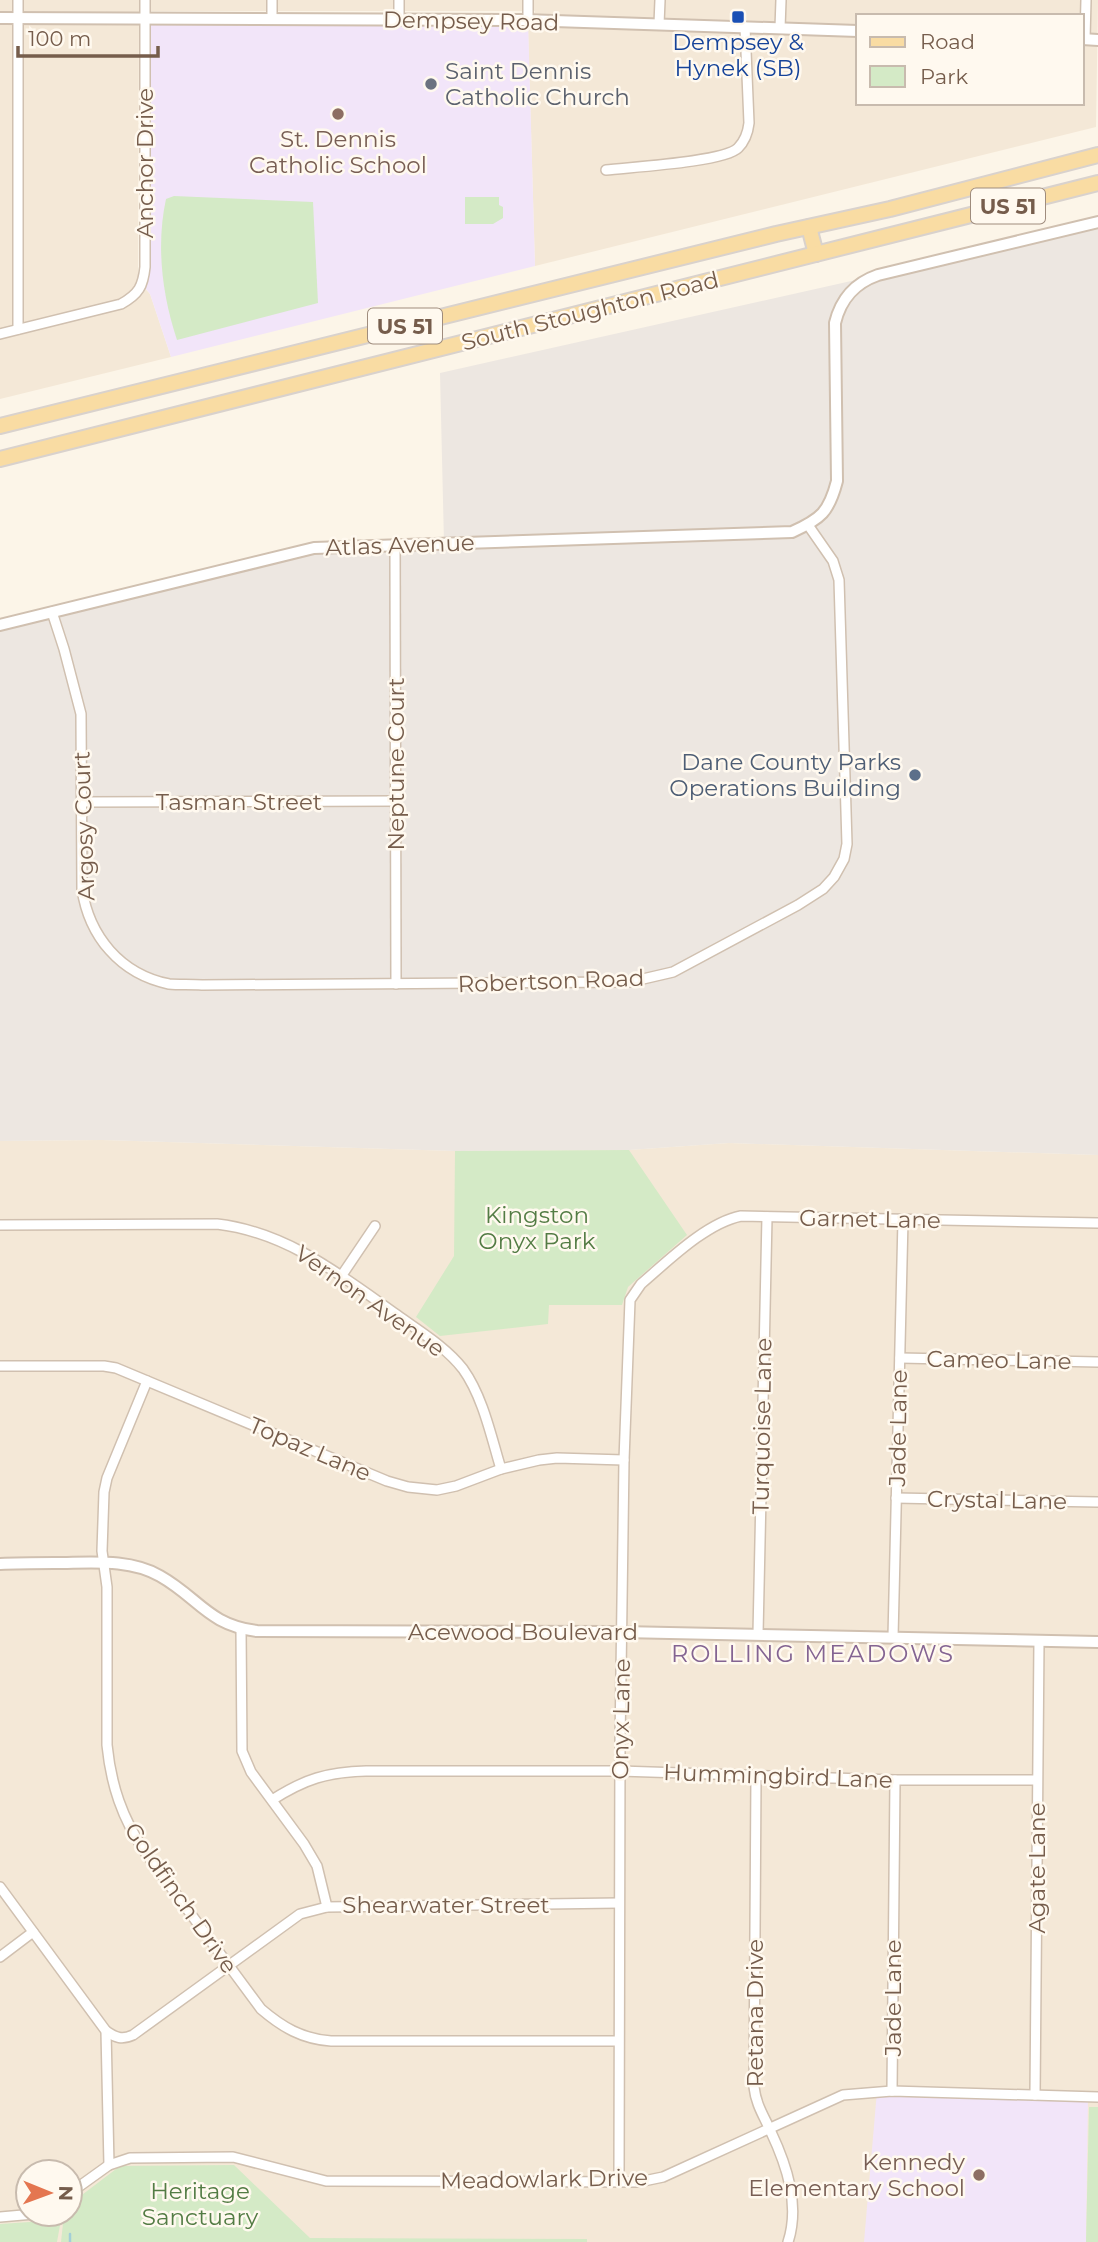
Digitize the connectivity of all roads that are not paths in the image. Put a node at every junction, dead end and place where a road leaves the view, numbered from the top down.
1 (18, 0) edge
2 (145, 0) edge
3 (272, 0) edge
4 (399, 0) edge
5 (528, 0) edge
6 (660, 0) edge
7 (781, 0) edge
8 (1086, 0) edge
9 (0, 18) edge
10 (18, 18) junction
11 (145, 18) junction
12 (272, 19) junction
13 (399, 20) junction
14 (528, 20) junction
15 (659, 23) junction
16 (745, 27) junction
17 (780, 28) junction
18 (856, 31) edge
19 (1084, 39) edge
20 (1098, 40) edge
21 (1098, 153) edge
22 (606, 170) dead end
23 (1098, 183) edge
24 (1098, 222) edge
25 (809, 227) junction
26 (816, 254) junction
27 (18, 329) junction
28 (0, 334) edge
29 (0, 426) edge
30 (0, 462) edge
31 (808, 525) junction
32 (395, 544) junction
33 (52, 612) junction
34 (0, 625) edge
35 (396, 801) junction
36 (82, 802) junction
37 (396, 984) junction
38 (767, 1217) junction
39 (903, 1220) junction
40 (1098, 1223) edge
41 (0, 1224) edge
42 (375, 1226) dead end
43 (659, 1269) joint
44 (342, 1275) junction
45 (900, 1358) junction
46 (1098, 1363) edge
47 (0, 1366) edge
48 (147, 1381) junction
49 (624, 1460) junction
50 (501, 1469) junction
51 (896, 1498) junction
52 (1098, 1502) edge
53 (3, 1562) edge
54 (104, 1562) junction
55 (241, 1629) junction
56 (622, 1632) junction
57 (758, 1634) junction
58 (893, 1637) junction
59 (1039, 1641) junction
60 (1098, 1642) edge
61 (620, 1770) junction
62 (756, 1776) junction
63 (895, 1780) junction
64 (1037, 1780) junction
65 (272, 1800) junction
66 (0, 1887) edge
67 (619, 1903) junction
68 (327, 1907) junction
69 (33, 1932) junction
70 (0, 1957) edge
71 (228, 1965) junction
72 (106, 2031) junction
73 (618, 2041) junction
74 (892, 2091) junction
75 (1035, 2095) junction
76 (1098, 2097) edge
77 (769, 2127) junction
78 (109, 2165) junction
79 (619, 2180) junction
80 (84, 2183) edge
81 (788, 2242) edge

1 - 10 street
2 - 11 street, Anchor Drive
3 - 12 street
4 - 13 street
5 - 14 street
6 - 15 street
7 - 17 street
8 - 19 street
9 - 10 street, Dempsey Road
10 - 11 street, Dempsey Road
10 - 27 street
11 - 12 street, Dempsey Road
11 - 27 street, Anchor Drive
12 - 13 street, Dempsey Road
13 - 14 street, Dempsey Road
14 - 15 street, Dempsey Road
15 - 16 street, Dempsey Road
16 - 17 street, Dempsey Road
16 - 22 street
17 - 18 street, Dempsey Road
19 - 20 street
21 - 25 main road, South Stoughton Road / US 51
23 - 26 main road, South Stoughton Road / US 51
24 - 31 street
25 - 26 main road
25 - 29 main road, South Stoughton Road / US 51
26 - 30 main road, South Stoughton Road / US 51
27 - 28 street
31 - 32 street, Atlas Avenue
31 - 37 street, Robertson Road
32 - 33 street, Atlas Avenue
32 - 35 street, Neptune Court
33 - 34 street, Atlas Avenue
33 - 36 street, Argosy Court
35 - 36 street, Tasman Street
35 - 37 street, Neptune Court
36 - 37 street, Argosy Court
38 - 39 street, Garnet Lane
38 - 43 street, Garnet Lane
38 - 57 street, Turquoise Lane
39 - 40 street, Garnet Lane
39 - 45 street, Jade Lane
41 - 44 street, Vernon Avenue
42 - 44 street
43 - 49 street, Onyx Lane
44 - 50 street, Vernon Avenue
45 - 46 street, Cameo Lane
45 - 51 street, Jade Lane
47 - 48 street, Topaz Lane
48 - 50 street, Topaz Lane
48 - 54 street, Goldfinch Drive
49 - 50 street, Topaz Lane
49 - 56 street, Onyx Lane
51 - 52 street, Crystal Lane
51 - 58 street, Jade Lane
53 - 54 street, Acewood Boulevard
54 - 55 street, Acewood Boulevard
54 - 71 street, Goldfinch Drive
55 - 56 street, Acewood Boulevard
55 - 65 street
56 - 57 street, Acewood Boulevard
56 - 61 street, Onyx Lane
57 - 58 street, Acewood Boulevard
58 - 59 street, Acewood Boulevard
59 - 60 street, Acewood Boulevard
59 - 64 street, Agate Lane
61 - 62 street, Hummingbird Lane
61 - 65 street, Hummingbird Lane
61 - 67 street, Onyx Lane
62 - 63 street, Hummingbird Lane
62 - 77 street, Retana Drive
63 - 64 street, Hummingbird Lane
63 - 74 street, Jade Lane
64 - 75 street, Agate Lane
65 - 68 street
66 - 69 street
67 - 68 street, Shearwater Street
67 - 73 street, Onyx Lane
68 - 71 street, Shearwater Street
69 - 70 street
69 - 72 street
71 - 72 street, Shearwater Street
71 - 73 street, Goldfinch Drive
72 - 78 street
73 - 79 street, Onyx Lane
74 - 75 street, Meadowlark Drive
74 - 77 street, Meadowlark Drive
75 - 76 street, Meadowlark Drive
77 - 79 street, Meadowlark Drive
77 - 81 street, Retana Drive
78 - 79 street, Meadowlark Drive
78 - 80 street, Meadowlark Drive

